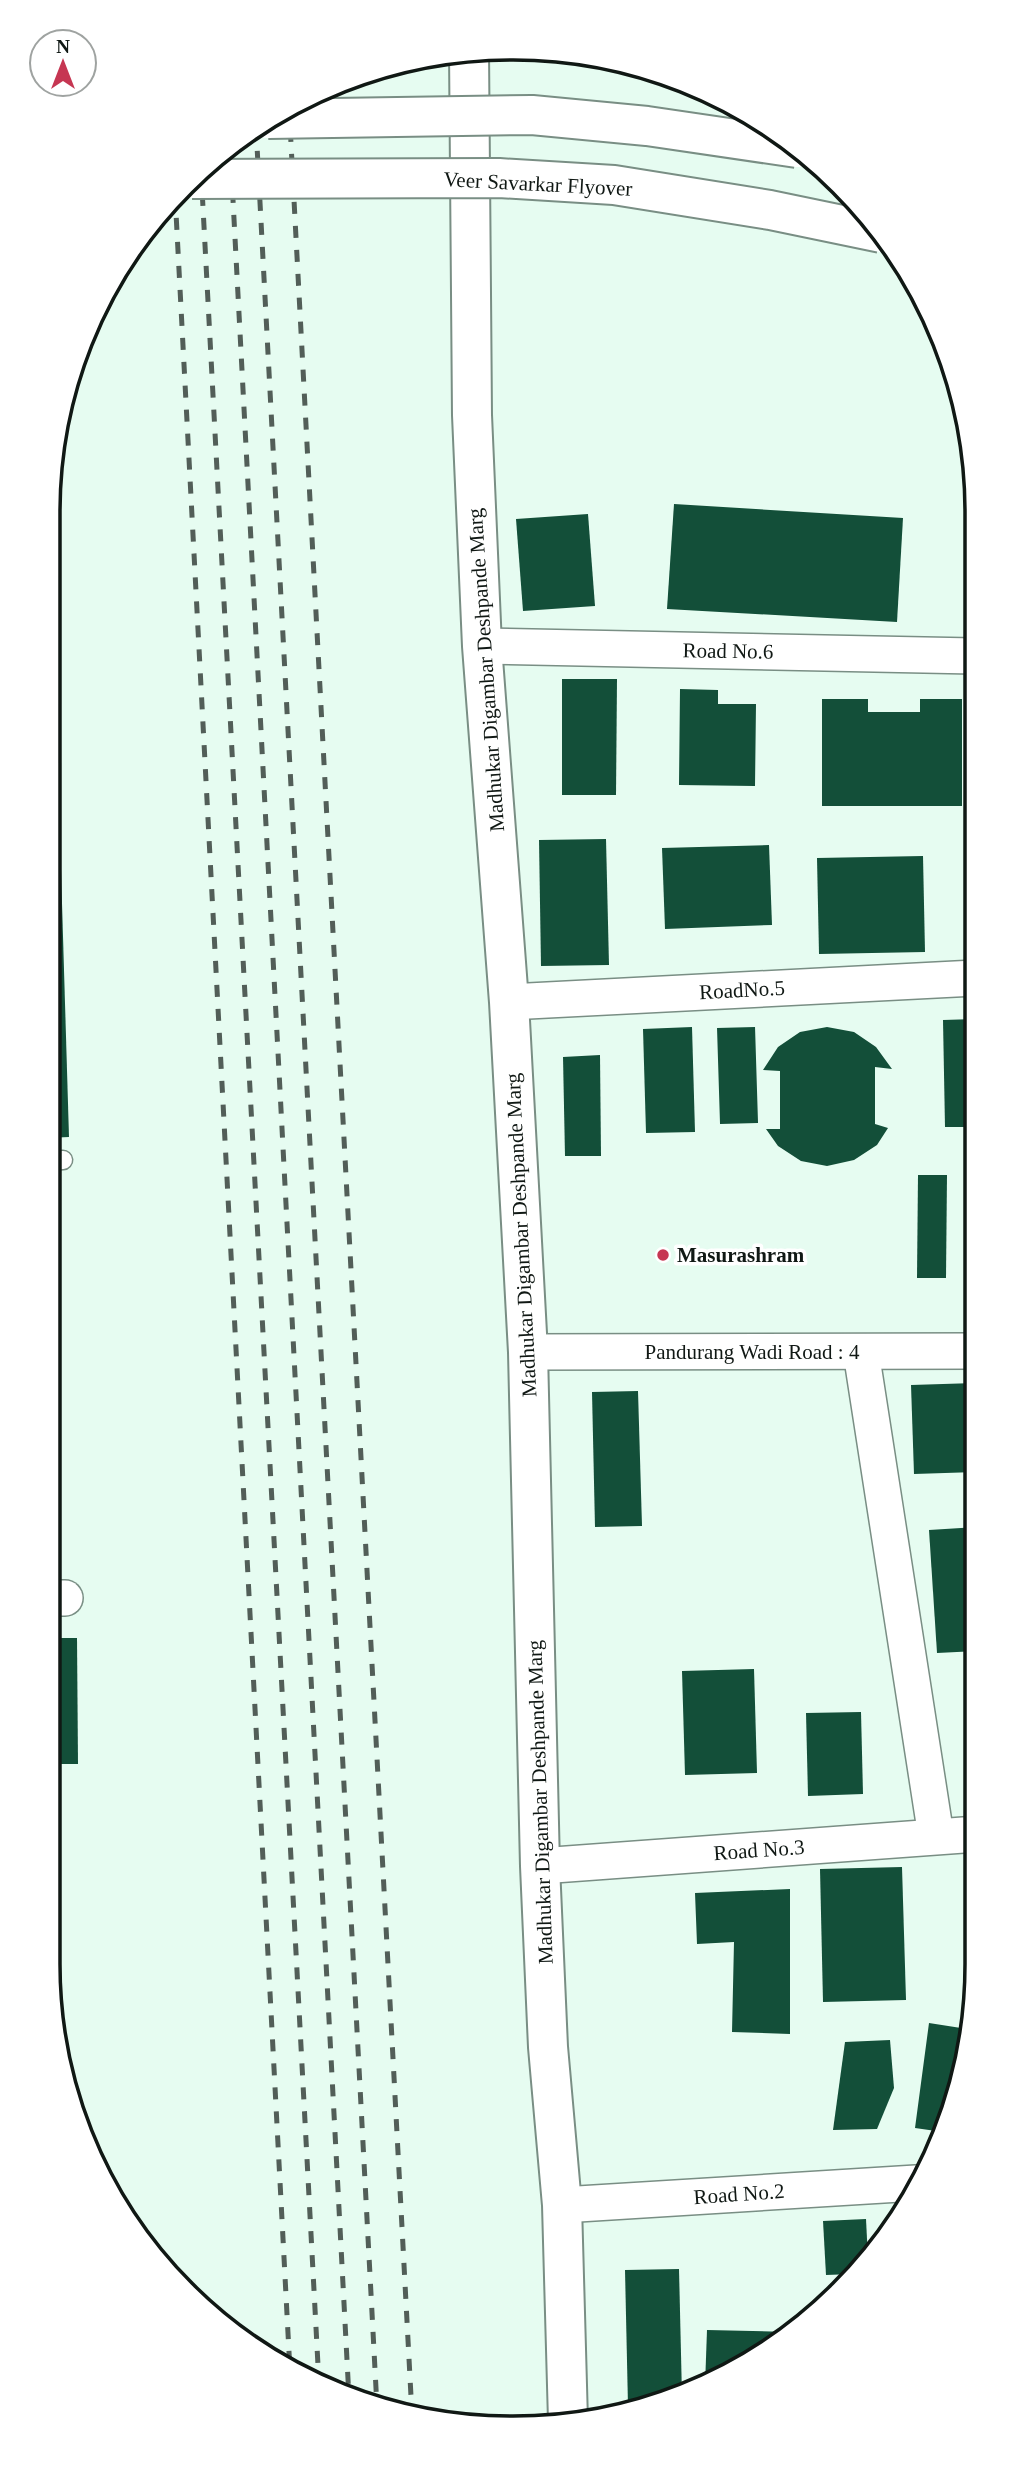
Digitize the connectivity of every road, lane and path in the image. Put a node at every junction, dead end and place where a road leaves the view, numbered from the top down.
1 (469, 61) edge
2 (288, 119) edge
3 (777, 145) edge
4 (207, 178) edge
5 (866, 230) edge
6 (482, 646) junction
7 (965, 656) edge
8 (965, 979) edge
9 (509, 1002) junction
10 (965, 1351) edge
11 (528, 1352) junction
12 (861, 1352) junction
13 (965, 1835) edge
14 (936, 1836) junction
15 (540, 1866) junction
16 (909, 2183) edge
17 (562, 2205) junction
18 (568, 2413) edge

1 - 6 street, Madhukar Digambar Deshpande Marg
2 - 3 street, bridge
4 - 5 street, Veer Savarkar Flyover, bridge
6 - 7 street, Road No.6
6 - 9 street, Madhukar Digambar Deshpande Marg
8 - 9 street, RoadNo.5
9 - 11 street, Madhukar Digambar Deshpande Marg
10 - 12 street, Pandurang Wadi Road : 4
11 - 12 street, Pandurang Wadi Road : 4
11 - 15 street, Madhukar Digambar Deshpande Marg
12 - 14 street
13 - 14 street, Road No.3
14 - 15 street, Road No.3
15 - 17 street, Madhukar Digambar Deshpande Marg
16 - 17 street, Road No.2
17 - 18 street, Madhukar Digambar Deshpande Marg

